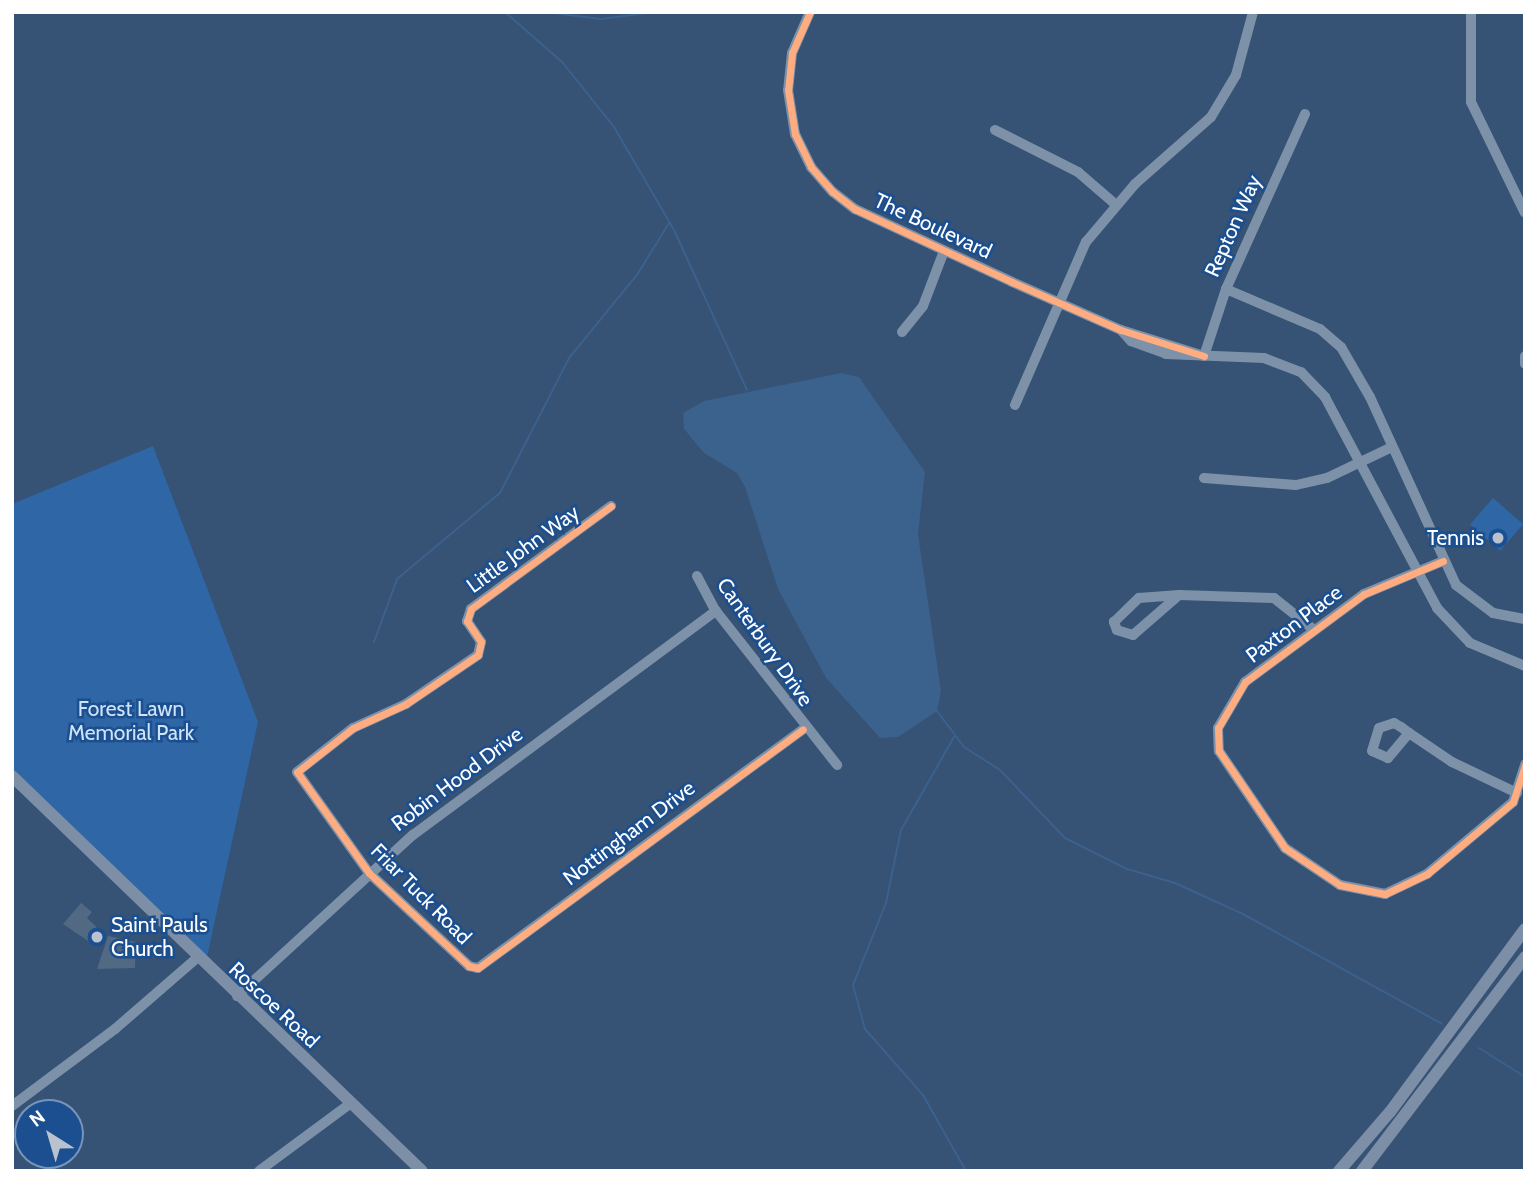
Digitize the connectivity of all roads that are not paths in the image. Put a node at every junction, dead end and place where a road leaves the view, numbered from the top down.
1 (810, 12) edge
2 (1253, 12) edge
3 (1471, 12) edge
4 (1305, 114) dead end
5 (995, 130) dead end
6 (1115, 204) junction
7 (1525, 213) edge
8 (944, 250) junction
9 (1226, 289) junction
10 (1058, 302) junction
11 (902, 332) dead end
12 (1204, 356) junction
13 (1525, 356) edge
14 (1525, 364) edge
15 (1015, 405) dead end
16 (1392, 447) junction
17 (1361, 462) junction
18 (1204, 478) dead end
19 (611, 506) dead end
20 (1443, 561) junction
21 (1417, 570) junction
22 (697, 576) dead end
23 (1178, 595) junction
24 (716, 611) junction
25 (1525, 620) edge
26 (1313, 629) junction
27 (1525, 666) edge
28 (803, 729) junction
29 (1409, 733) dead end
30 (1525, 764) edge
31 (837, 765) dead end
32 (297, 772) joint
33 (12, 776) edge
34 (1517, 793) junction
35 (369, 873) junction
36 (1525, 929) edge
37 (1525, 957) edge
38 (197, 958) junction
39 (478, 968) joint
40 (237, 996) junction
41 (351, 1103) junction
42 (12, 1106) edge
43 (259, 1171) edge
44 (422, 1171) edge
45 (1339, 1171) edge
46 (1362, 1171) edge

1 - 8 street, The Boulevard
2 - 6 street
3 - 7 street
4 - 9 street, Repton Way
5 - 6 street
6 - 10 street
8 - 10 street, The Boulevard
8 - 11 street
9 - 12 street, Repton Way
9 - 16 street
10 - 12 street, The Boulevard
10 - 15 street
12 - 17 street, The Boulevard
13 - 14 street
16 - 17 street
16 - 20 street
17 - 18 street
17 - 21 street, The Boulevard
19 - 32 street, Little John Way
20 - 21 street, Paxton Place
20 - 25 street
21 - 26 street, Paxton Place
21 - 27 street, The Boulevard
22 - 24 street, Canterbury Drive
23 - 23 street
23 - 26 street
24 - 28 street, Canterbury Drive
24 - 35 street, Robin Hood Drive
26 - 34 street, Paxton Place
28 - 31 street, Canterbury Drive
28 - 39 street, Nottingham Drive
29 - 34 street
30 - 34 street
32 - 35 street, Friar Tuck Road
33 - 38 main road, Roscoe Road
35 - 39 street, Friar Tuck Road
35 - 40 street, Robin Hood Drive
36 - 45 main road
37 - 46 main road
38 - 40 main road, Roscoe Road
38 - 42 street
40 - 41 main road, Roscoe Road
41 - 43 street
41 - 44 main road, Roscoe Road

